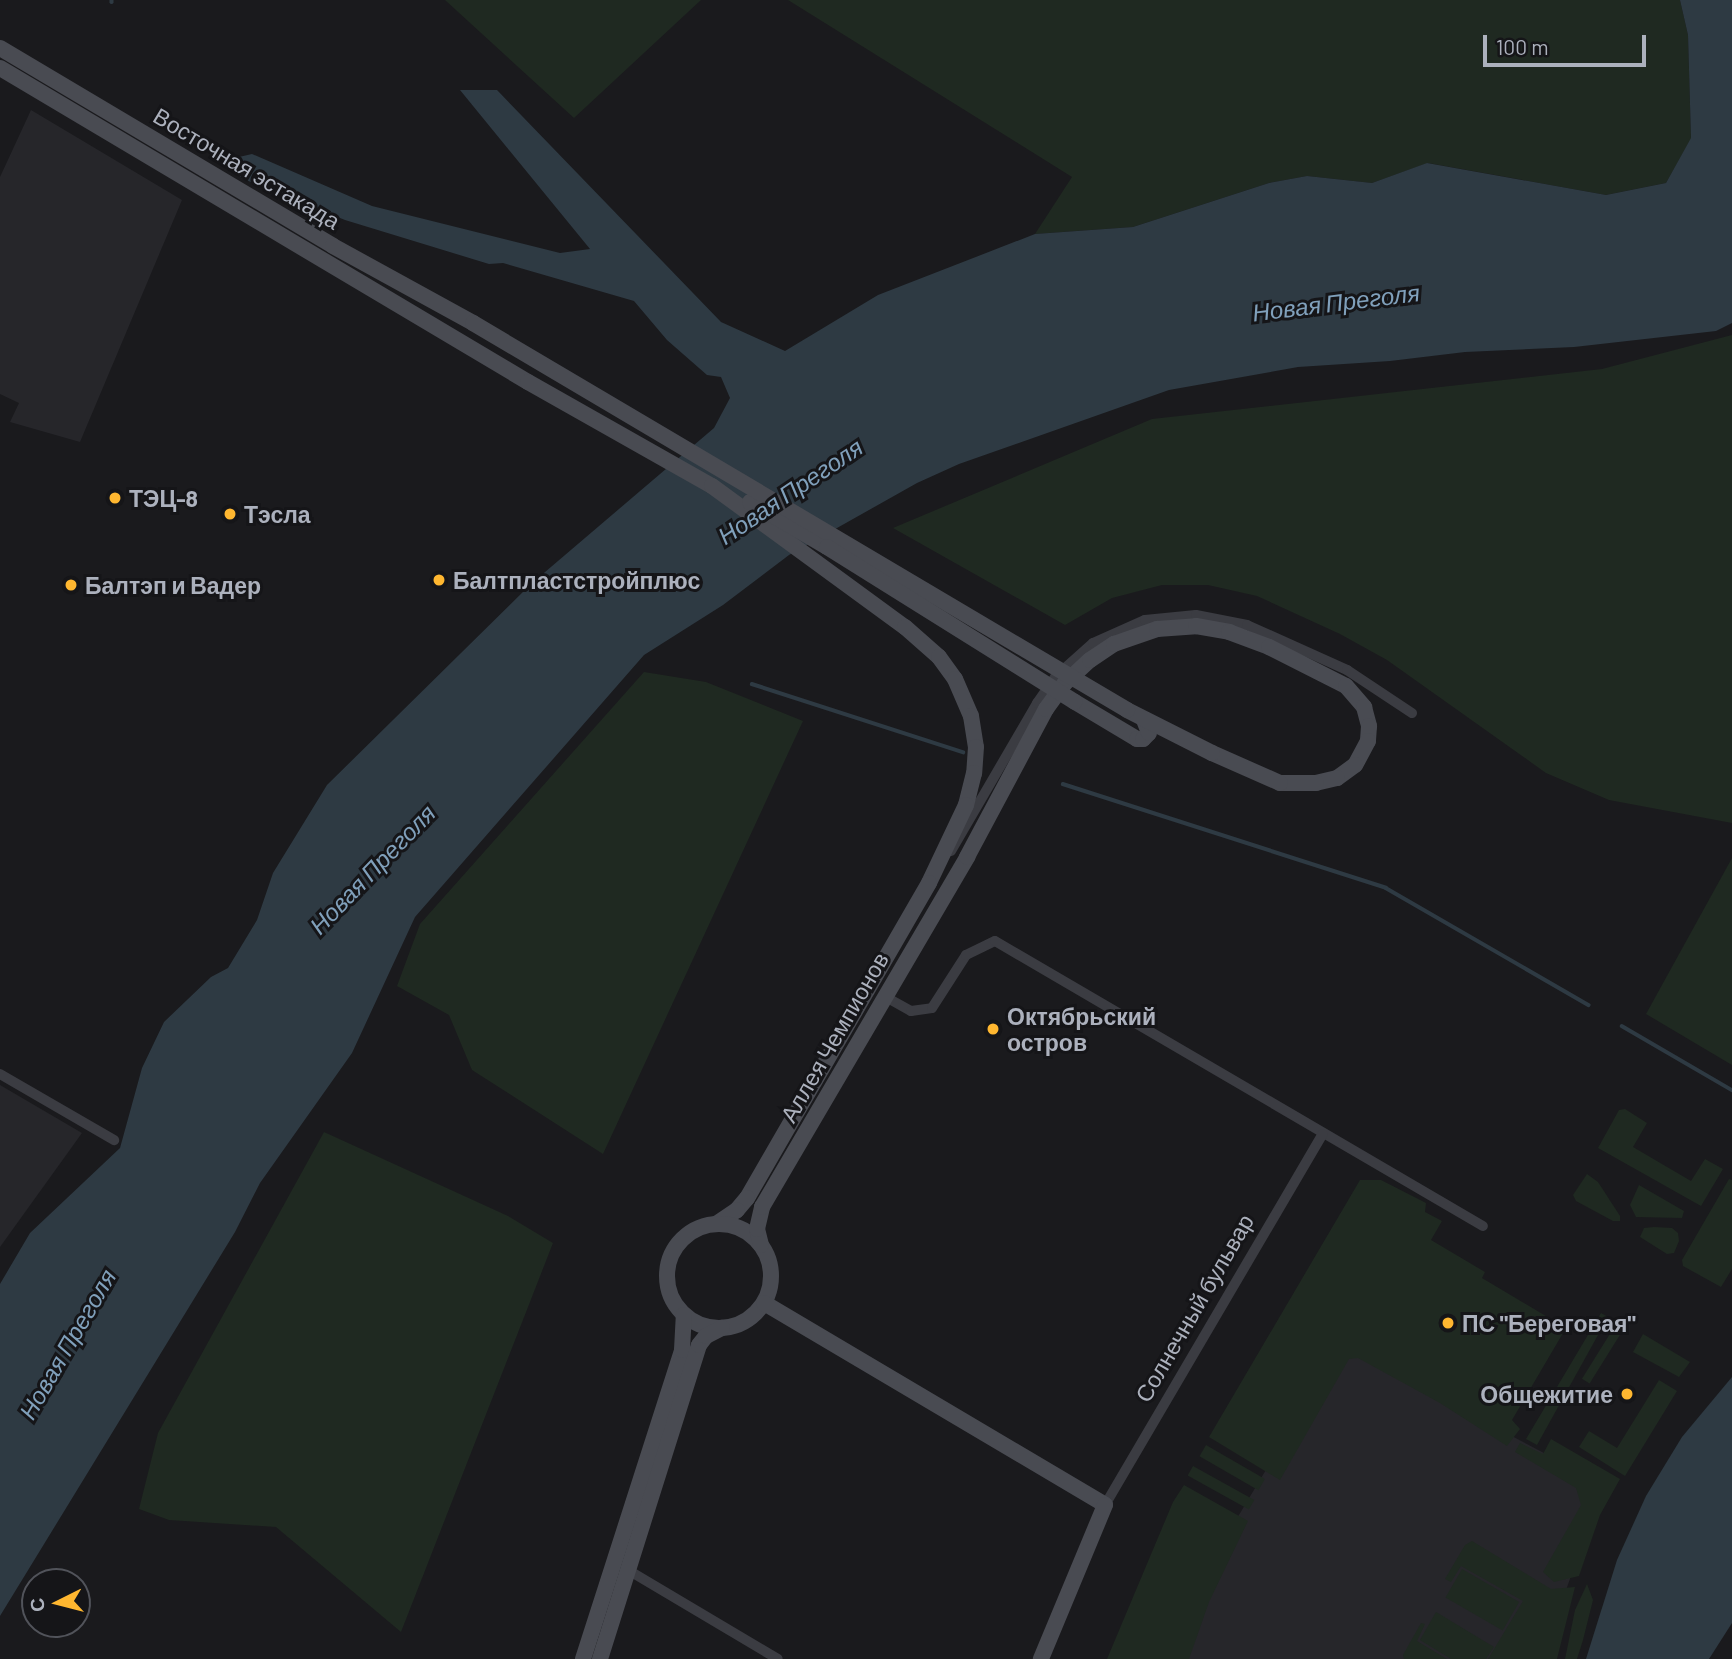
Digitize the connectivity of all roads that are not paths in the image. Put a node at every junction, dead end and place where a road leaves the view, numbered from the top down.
1 (0, 48) edge
2 (0, 68) edge
3 (712, 486) junction
4 (1412, 713) dead end
5 (1144, 720) junction
6 (929, 883) junction
7 (884, 996) junction
8 (0, 1074) edge
9 (1323, 1134) junction
10 (114, 1140) dead end
11 (716, 1224) junction
12 (1483, 1226) dead end
13 (761, 1245) junction
14 (764, 1303) junction
15 (684, 1315) junction
16 (722, 1328) junction
17 (1105, 1505) junction
18 (628, 1570) junction
19 (583, 1659) edge
20 (600, 1659) edge
21 (778, 1659) edge
22 (1041, 1659) edge

1 - 5 main road, Восточная эстакада, bridge
2 - 3 main road, Восточная эстакада
3 - 5 main road, bridge
3 - 6 main road, Аллея Чемпионов
4 - 6 street
5 - 7 main road, Аллея Чемпионов
6 - 11 main road, Аллея Чемпионов
7 - 9 street
7 - 13 main road, Аллея Чемпионов
8 - 10 street
9 - 12 street
9 - 17 street, Солнечный бульвар
11 - 13 main road
11 - 15 main road, Аллея Чемпионов
13 - 14 main road, Аллея Чемпионов
14 - 16 main road
14 - 17 main road
15 - 16 main road
15 - 19 main road, Аллея Чемпионов
16 - 18 main road
17 - 22 main road, Солнечный бульвар
18 - 20 main road
18 - 21 street

